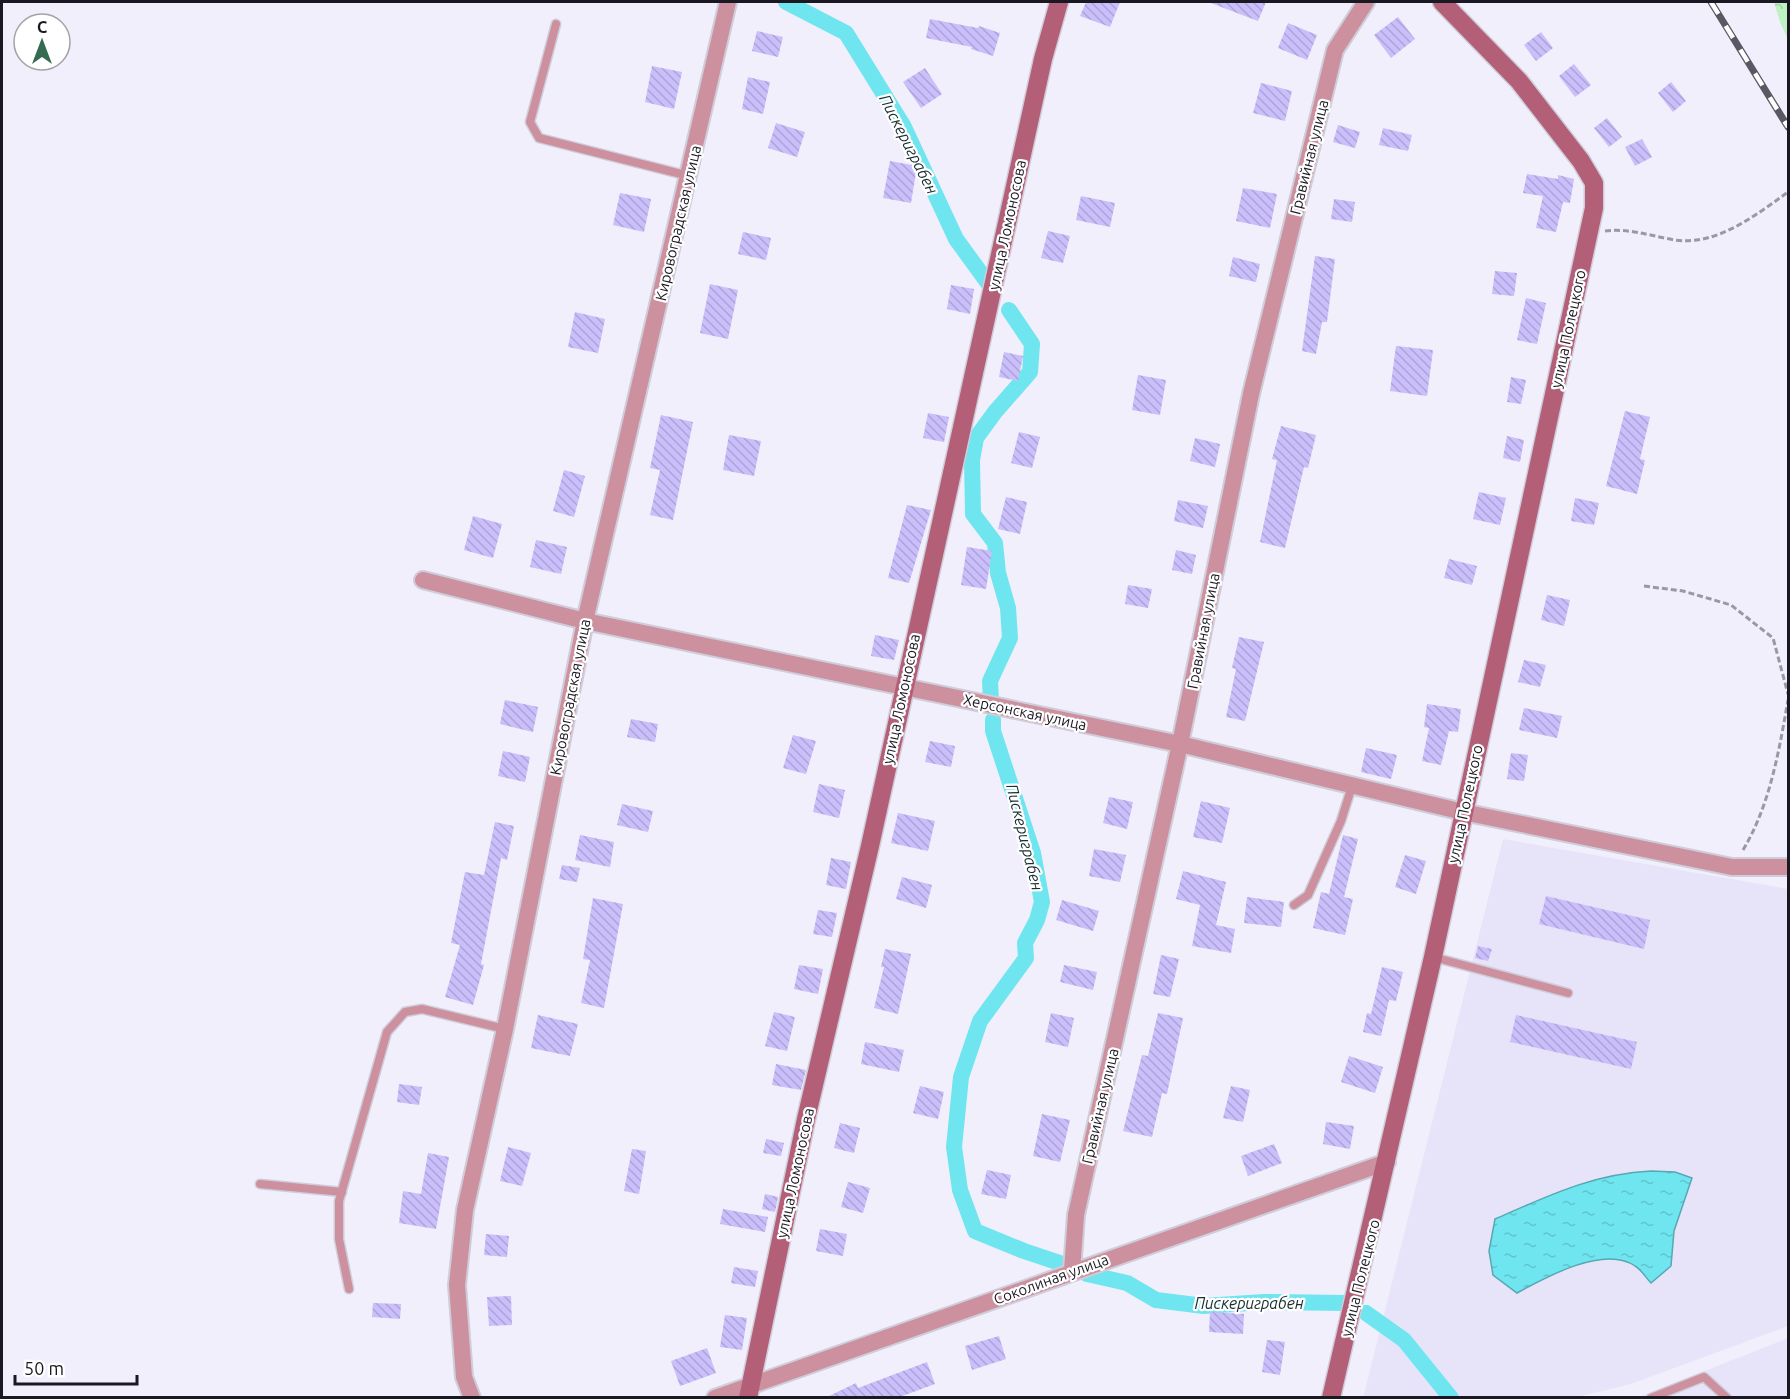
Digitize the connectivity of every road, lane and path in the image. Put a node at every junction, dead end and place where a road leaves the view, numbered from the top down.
1 (728, 2) edge
2 (1059, 2) edge
3 (1366, 2) edge
4 (1442, 2) edge
5 (556, 24) dead end
6 (690, 176) junction
7 (1788, 192) edge
8 (1586, 244) junction
9 (423, 580) dead end
10 (1644, 586) dead end
11 (585, 621) junction
12 (903, 687) junction
13 (1788, 694) edge
14 (1788, 700) edge
15 (1180, 744) junction
16 (1352, 786) junction
17 (1463, 812) junction
18 (1732, 867) junction
19 (1788, 867) edge
20 (1294, 905) dead end
21 (1433, 957) junction
22 (1568, 993) dead end
23 (505, 1029) junction
24 (1387, 1162) junction
25 (260, 1184) dead end
26 (342, 1192) junction
27 (1072, 1271) junction
28 (349, 1289) dead end
29 (750, 1392) edge
30 (1654, 1396) edge
31 (472, 1398) edge
32 (715, 1398) edge
33 (1331, 1398) edge
34 (1668, 1398) edge
35 (1727, 1398) edge

1 - 6 street, Кировоградская улица
2 - 12 street, улица Ломоносова
3 - 15 street, Гравийная улица
4 - 8 street, улица Полецкого
5 - 6 lane
6 - 11 street, Кировоградская улица
7 - 8 path
8 - 17 street, улица Полецкого
9 - 11 street, Херсонская улица
10 - 13 path
11 - 12 street, Херсонская улица
11 - 23 street, Кировоградская улица
12 - 15 street, Херсонская улица
12 - 29 street, улица Ломоносова
14 - 18 path
15 - 16 street, Херсонская улица
15 - 27 street, Гравийная улица
16 - 17 street, Херсонская улица
16 - 20 lane
17 - 18 street, Херсонская улица
17 - 21 street, улица Полецкого
18 - 19 street, Херсонская улица
21 - 22 lane
21 - 24 street, улица Полецкого
23 - 26 lane
23 - 31 street, Кировоградская улица
24 - 27 street, Соколиная улица
24 - 33 street, улица Полецкого
25 - 26 lane
26 - 28 lane
27 - 29 street, Соколиная улица
29 - 32 street, Соколиная улица
30 - 34 lane
30 - 35 lane

